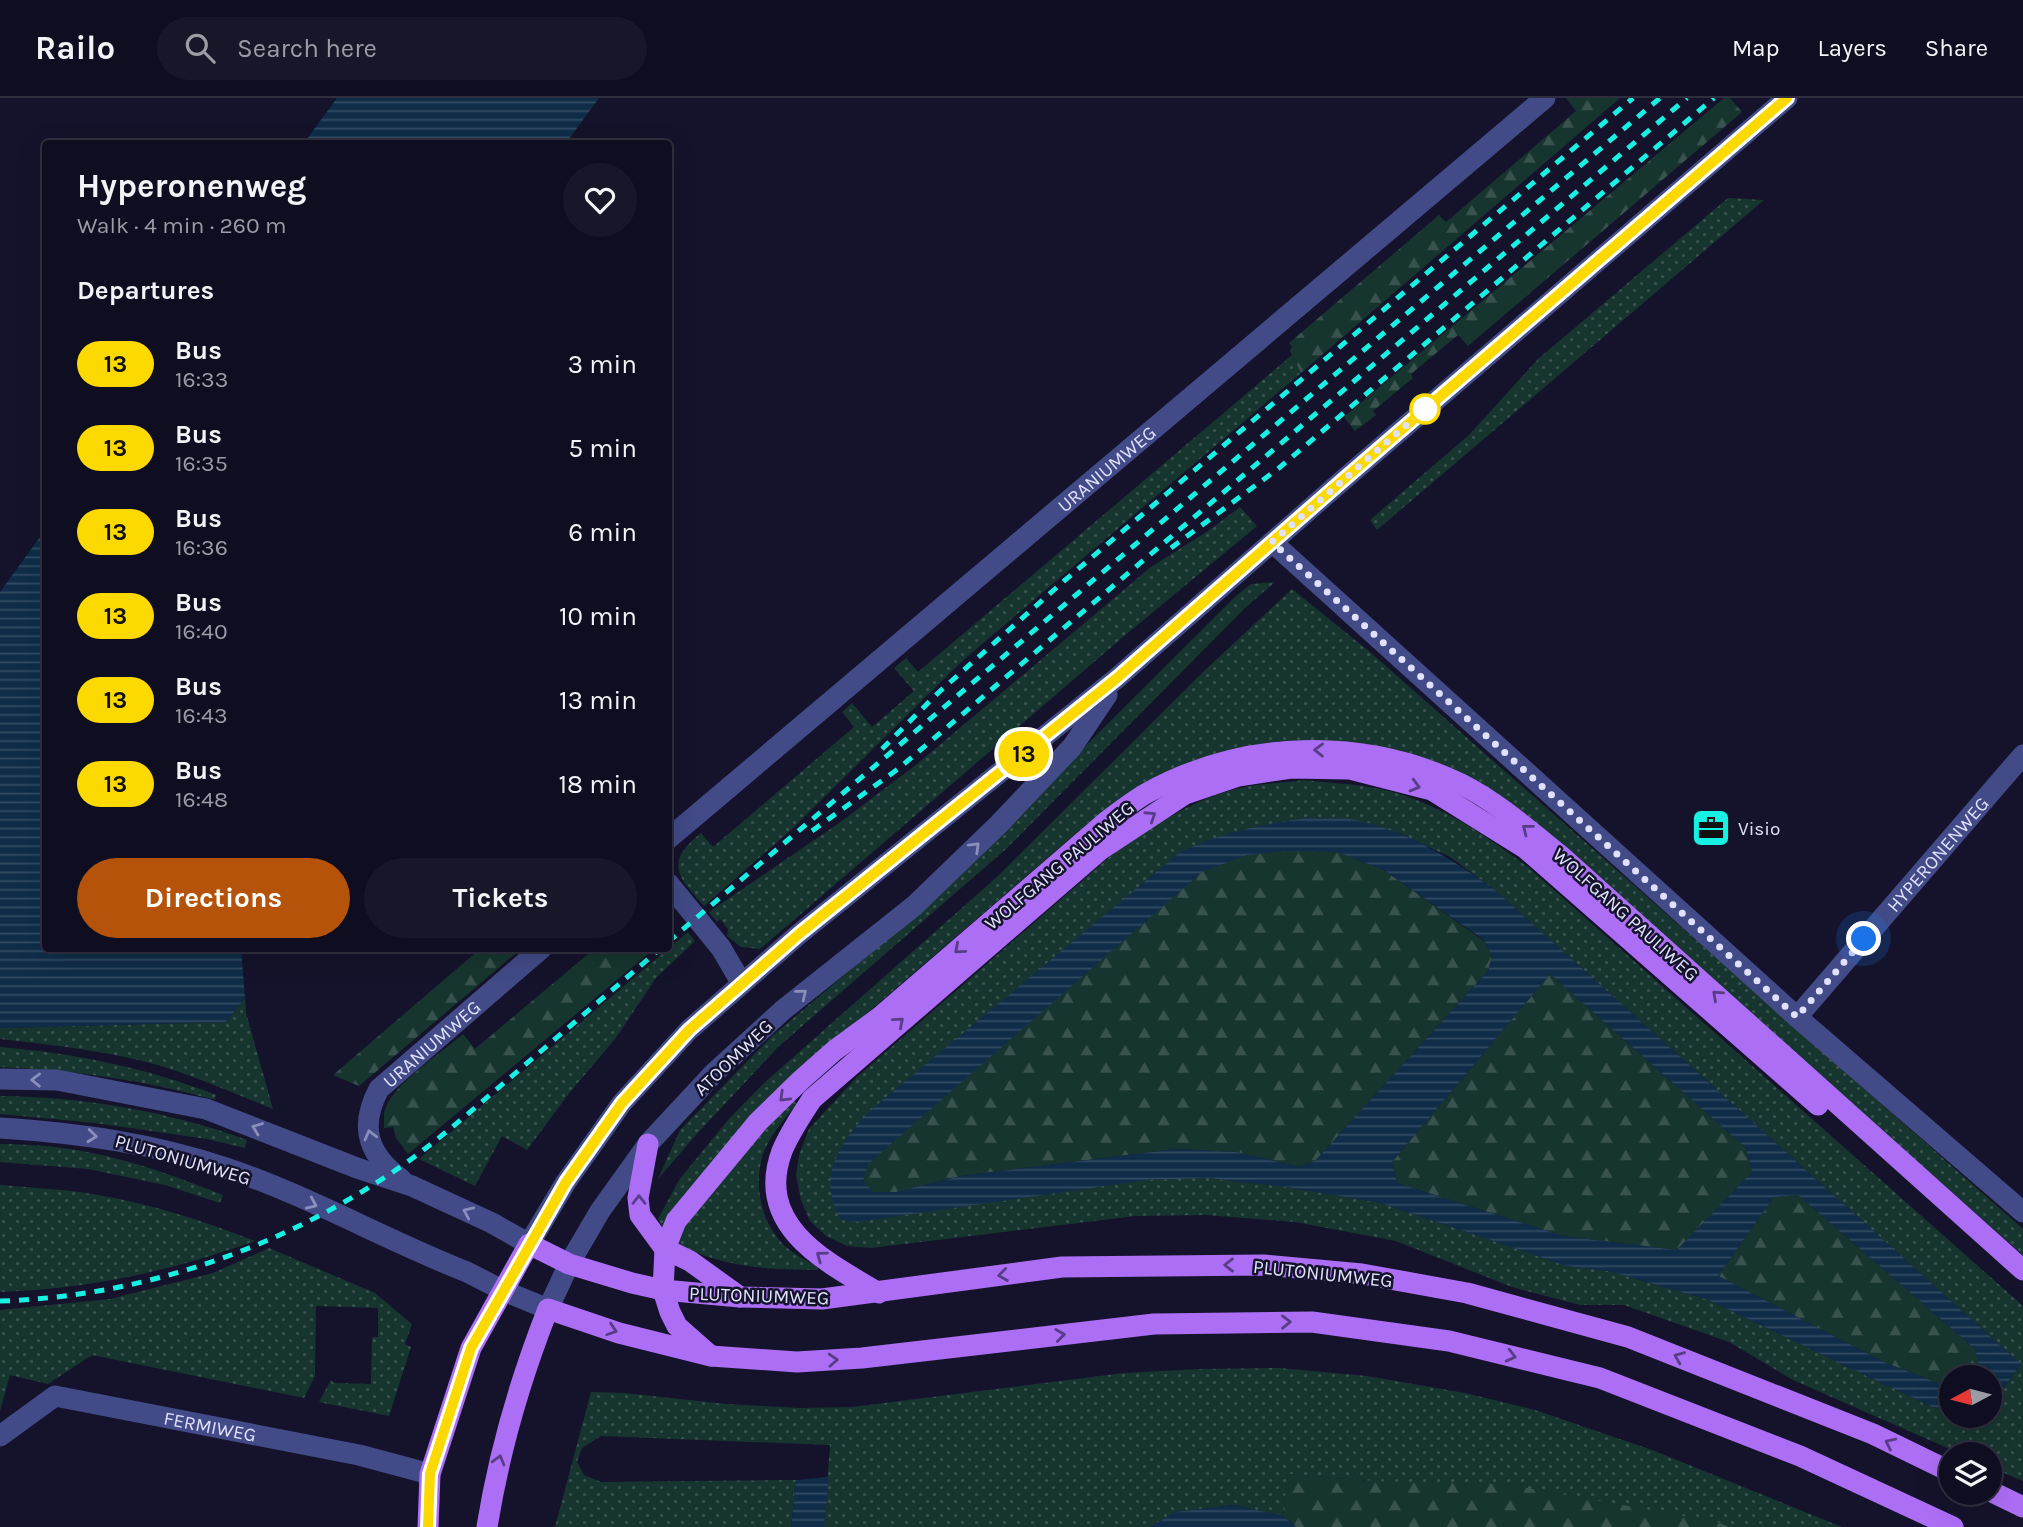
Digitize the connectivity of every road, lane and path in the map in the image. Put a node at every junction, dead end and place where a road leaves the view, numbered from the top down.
1 (1545, 98) edge
2 (1787, 98) edge
3 (1272, 542) junction
4 (1117, 678) junction
5 (2023, 755) edge
6 (672, 836) edge
7 (672, 888) edge
8 (537, 952) edge
9 (742, 984) junction
10 (1797, 1017) junction
11 (0, 1079) edge
12 (0, 1128) edge
13 (648, 1144) junction
14 (412, 1186) junction
15 (2023, 1212) edge
16 (529, 1244) junction
17 (665, 1249) junction
18 (569, 1264) junction
19 (2023, 1270) edge
20 (2023, 1286) edge
21 (663, 1290) junction
22 (503, 1292) junction
23 (878, 1293) junction
24 (740, 1297) junction
25 (548, 1309) junction
26 (711, 1356) junction
27 (0, 1436) edge
28 (1939, 1466) edge
29 (430, 1474) junction
30 (2002, 1497) edge
31 (2023, 1507) edge
32 (428, 1527) edge
33 (487, 1527) edge
34 (1953, 1527) edge

1 - 6 street, URANIUMWEG
2 - 3 street, ATOOMWEG
3 - 4 street, ATOOMWEG
3 - 10 street
4 - 9 street, ATOOMWEG
13 -> 4 street, ATOOMWEG
5 - 10 street, HYPERONENWEG
7 - 9 street
14 -> 8 street, URANIUMWEG
9 - 16 street, ATOOMWEG
10 - 15 street
14 -> 11 street, PLUTONIUMWEG
12 -> 22 street, PLUTONIUMWEG
17 -> 13 main road
13 - 18 street, ATOOMWEG
16 -> 14 street, PLUTONIUMWEG
16 - 18 main road, PLUTONIUMWEG
16 - 22 main road, ATOOMWEG
19 -> 17 main road, WOLFGANG PAULIWEG
17 - 21 main road, WOLFGANG PAULIWEG
17 - 24 main road
18 - 21 main road, PLUTONIUMWEG
18 - 25 street, ATOOMWEG
23 -> 20 main road, WOLFGANG PAULIWEG
21 - 24 main road, PLUTONIUMWEG
21 - 26 main road, PLUTONIUMWEG
22 - 25 street, PLUTONIUMWEG
22 - 29 main road, ATOOMWEG
23 - 24 main road, PLUTONIUMWEG
28 -> 23 main road, PLUTONIUMWEG
25 -> 26 main road, PLUTONIUMWEG
33 -> 25 main road, ATOOMWEG
26 -> 34 main road, PLUTONIUMWEG
27 - 29 street, FERMIWEG
29 - 32 main road, ATOOMWEG
30 - 31 main road

